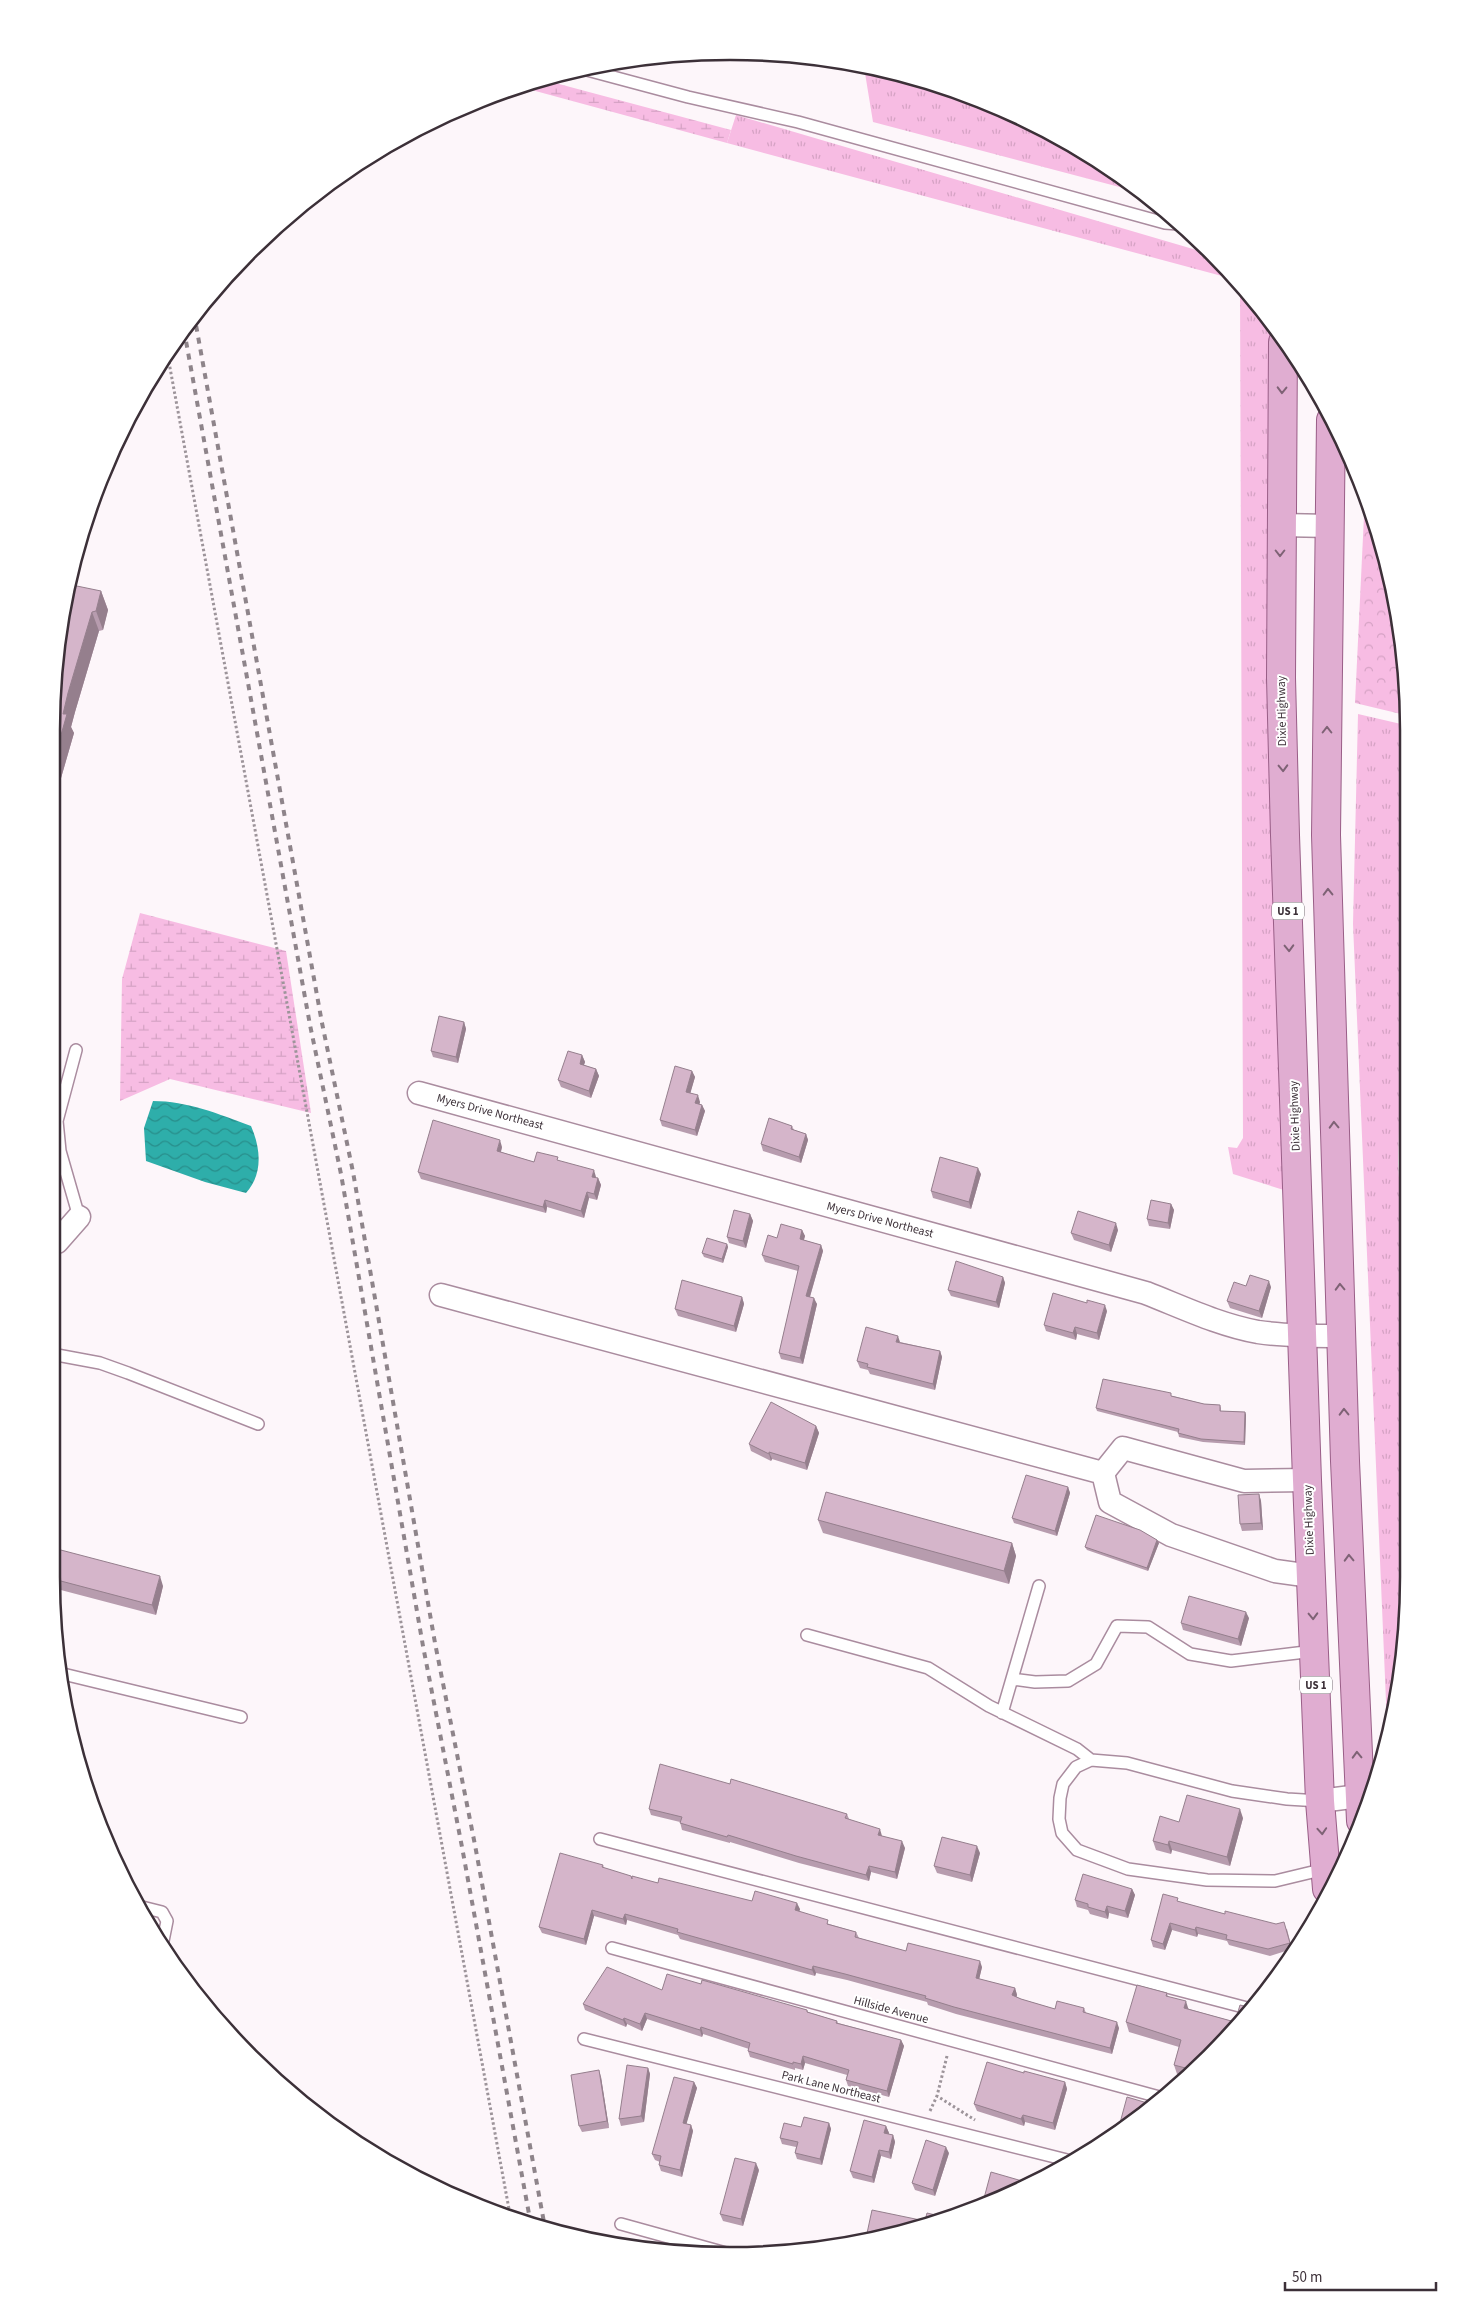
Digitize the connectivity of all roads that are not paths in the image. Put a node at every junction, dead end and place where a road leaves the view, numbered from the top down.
1 (599, 73) edge
2 (1167, 222) edge
3 (1283, 352) edge
4 (1331, 434) edge
5 (1280, 525) junction
6 (1331, 526) junction
7 (76, 1050) dead end
8 (419, 1093) dead end
9 (60, 1110) edge
10 (60, 1151) edge
11 (79, 1217) joint
12 (60, 1239) edge
13 (441, 1295) dead end
14 (1302, 1336) junction
15 (1342, 1336) junction
16 (60, 1356) edge
17 (258, 1424) dead end
18 (1104, 1473) junction
19 (1307, 1480) junction
20 (1311, 1576) junction
21 (1039, 1586) dead end
22 (807, 1635) dead end
23 (1314, 1651) junction
24 (68, 1675) edge
25 (1012, 1678) junction
26 (1002, 1713) junction
27 (241, 1717) dead end
28 (1091, 1760) junction
29 (1320, 1801) junction
30 (1360, 1804) edge
31 (1358, 1809) edge
32 (600, 1839) dead end
33 (1326, 1879) edge
34 (148, 1909) edge
35 (164, 1935) edge
36 (612, 1948) dead end
37 (1244, 2007) edge
38 (584, 2039) dead end
39 (1154, 2096) edge
40 (1062, 2159) edge
41 (621, 2224) dead end
42 (701, 2246) edge

1 - 2 lane
3 -> 5 main road, Dixie Highway / US 1
4 - 6 main road
5 - 6 street
5 -> 14 main road, Dixie Highway / US 1
15 -> 6 main road
7 - 9 lane
8 - 14 street, Myers Drive Northeast
10 - 11 lane
11 - 12 street
13 - 18 street
14 - 15 street, Myers Drive Northeast
14 - 19 main road, Dixie Highway / US 1
30 -> 15 main road
16 - 17 lane
18 - 19 street
18 - 20 street
19 - 20 main road, Dixie Highway / US 1
20 -> 23 main road, Dixie Highway / US 1
21 - 25 lane
22 - 26 lane
23 - 25 lane
23 - 29 main road, Dixie Highway / US 1
24 - 27 lane
25 - 26 lane
26 - 28 lane
28 - 29 lane
28 - 33 lane
29 - 31 street
29 -> 33 main road, Dixie Highway / US 1
32 - 37 lane
34 - 35 lane
36 - 39 lane, Hillside Avenue
38 - 40 lane, Park Lane Northeast
41 - 42 lane

